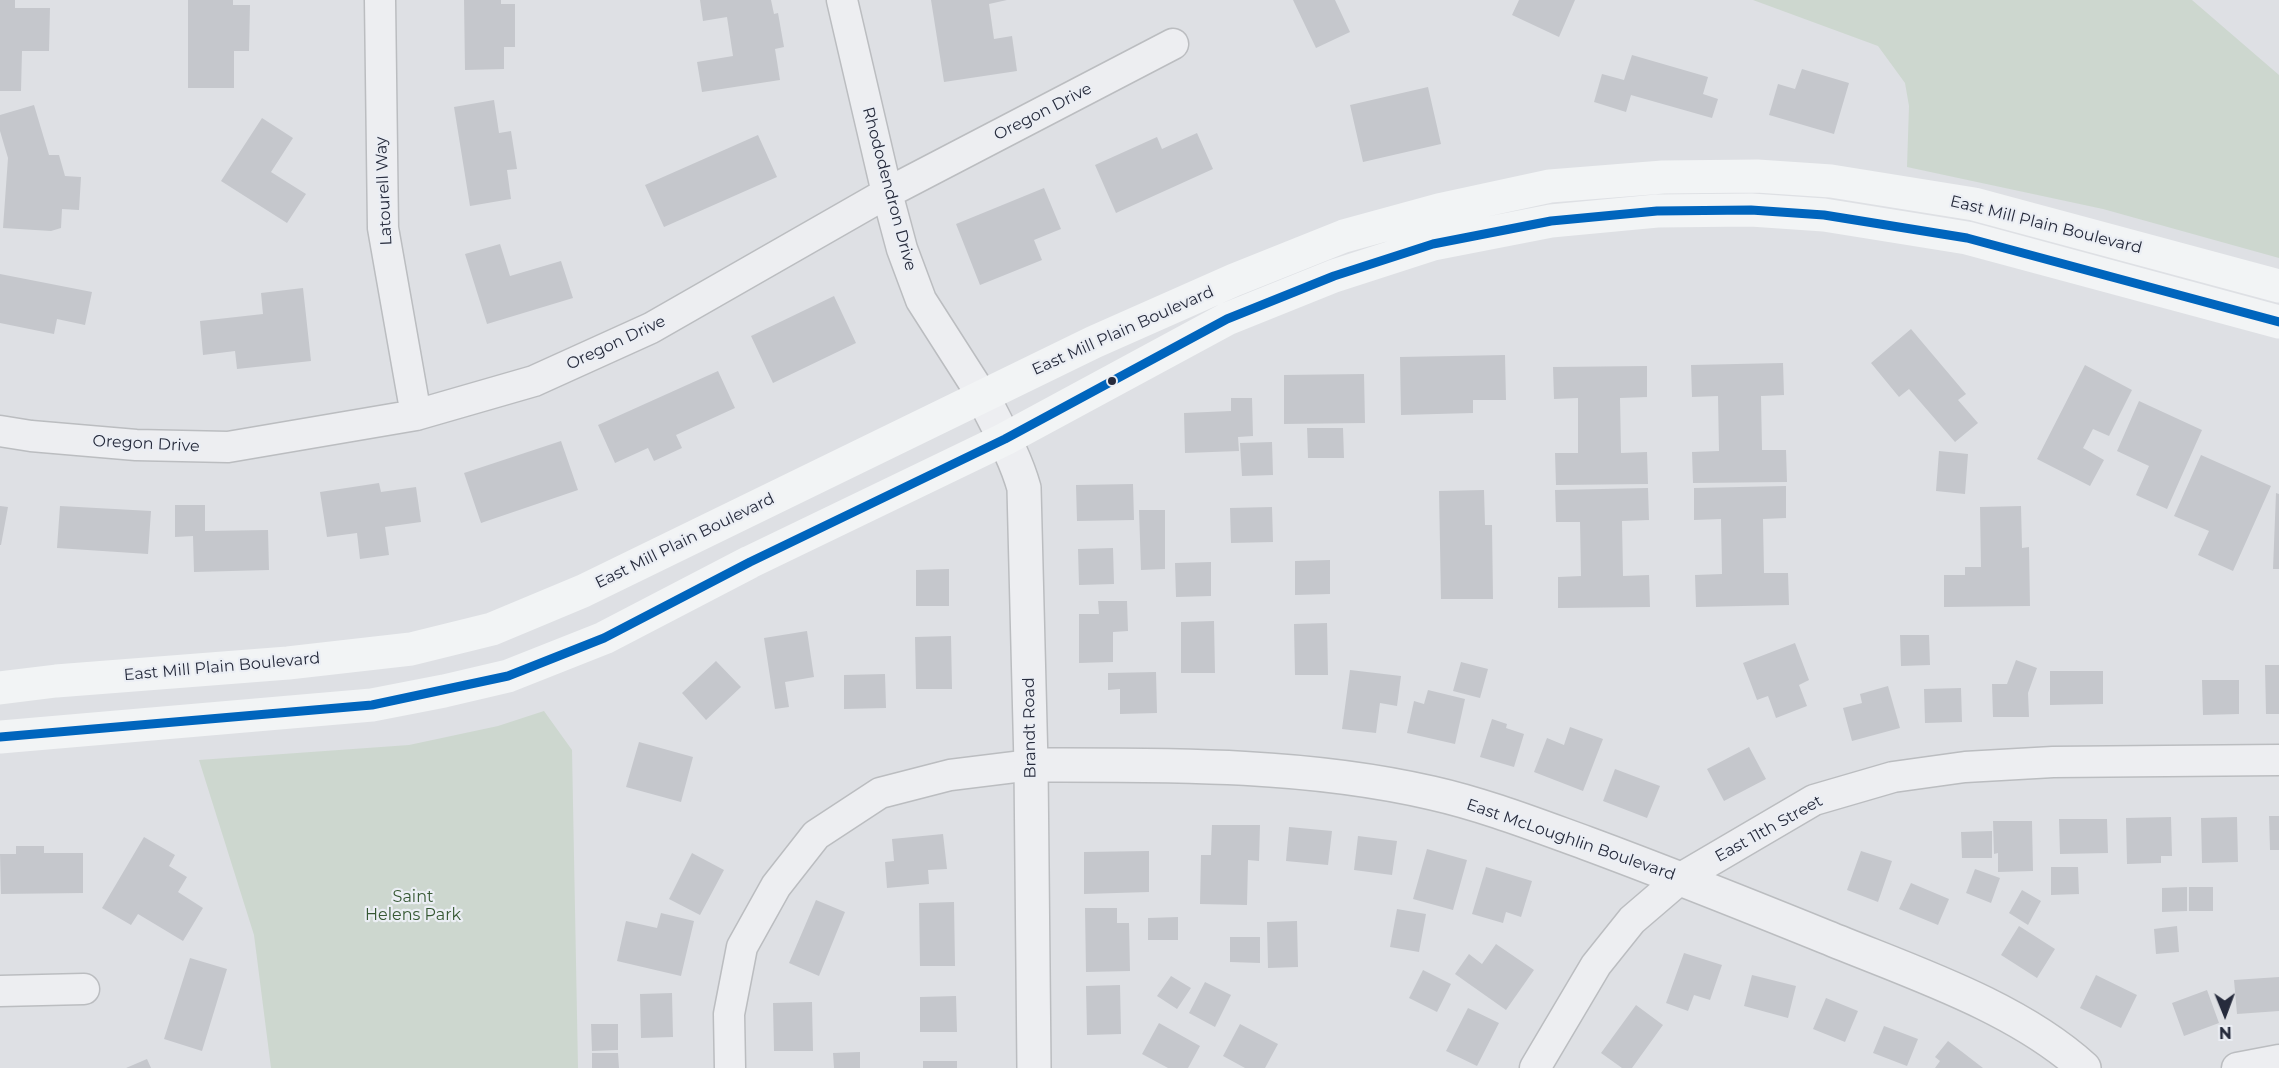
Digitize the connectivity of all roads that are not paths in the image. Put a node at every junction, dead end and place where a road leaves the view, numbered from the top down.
1 (380, 0) edge
2 (842, 0) edge
3 (1173, 44) dead end
4 (887, 193) junction
5 (2279, 286) edge
6 (2279, 322) edge
7 (983, 397) junction
8 (416, 415) junction
9 (0, 431) edge
10 (1005, 439) junction
11 (0, 688) edge
12 (0, 737) edge
13 (2279, 760) edge
14 (1031, 765) junction
15 (1681, 878) junction
16 (84, 989) dead end
17 (0, 991) edge
18 (2279, 1060) edge
19 (730, 1068) edge
20 (1034, 1068) edge
21 (1535, 1068) edge
22 (2084, 1068) edge
23 (2237, 1068) edge

1 - 8 street, Latourell Way
2 - 4 street, Rhododendron Drive
3 - 4 street, Oregon Drive
4 - 7 street, Rhododendron Drive
4 - 8 street, Oregon Drive
5 - 7 main road, East Mill Plain Boulevard
6 - 10 main road, East Mill Plain Boulevard
7 - 10 street, Brandt Road
7 - 11 main road, East Mill Plain Boulevard
8 - 9 street, Oregon Drive
10 - 12 main road, East Mill Plain Boulevard
10 - 14 street, Brandt Road
13 - 15 street, East 11th Street
14 - 15 street, East McLoughlin Boulevard
14 - 19 street, East McLoughlin Boulevard
14 - 20 street, Brandt Road
15 - 21 street, East 11th Street
15 - 22 street, East McLoughlin Boulevard
16 - 17 street
18 - 23 street

